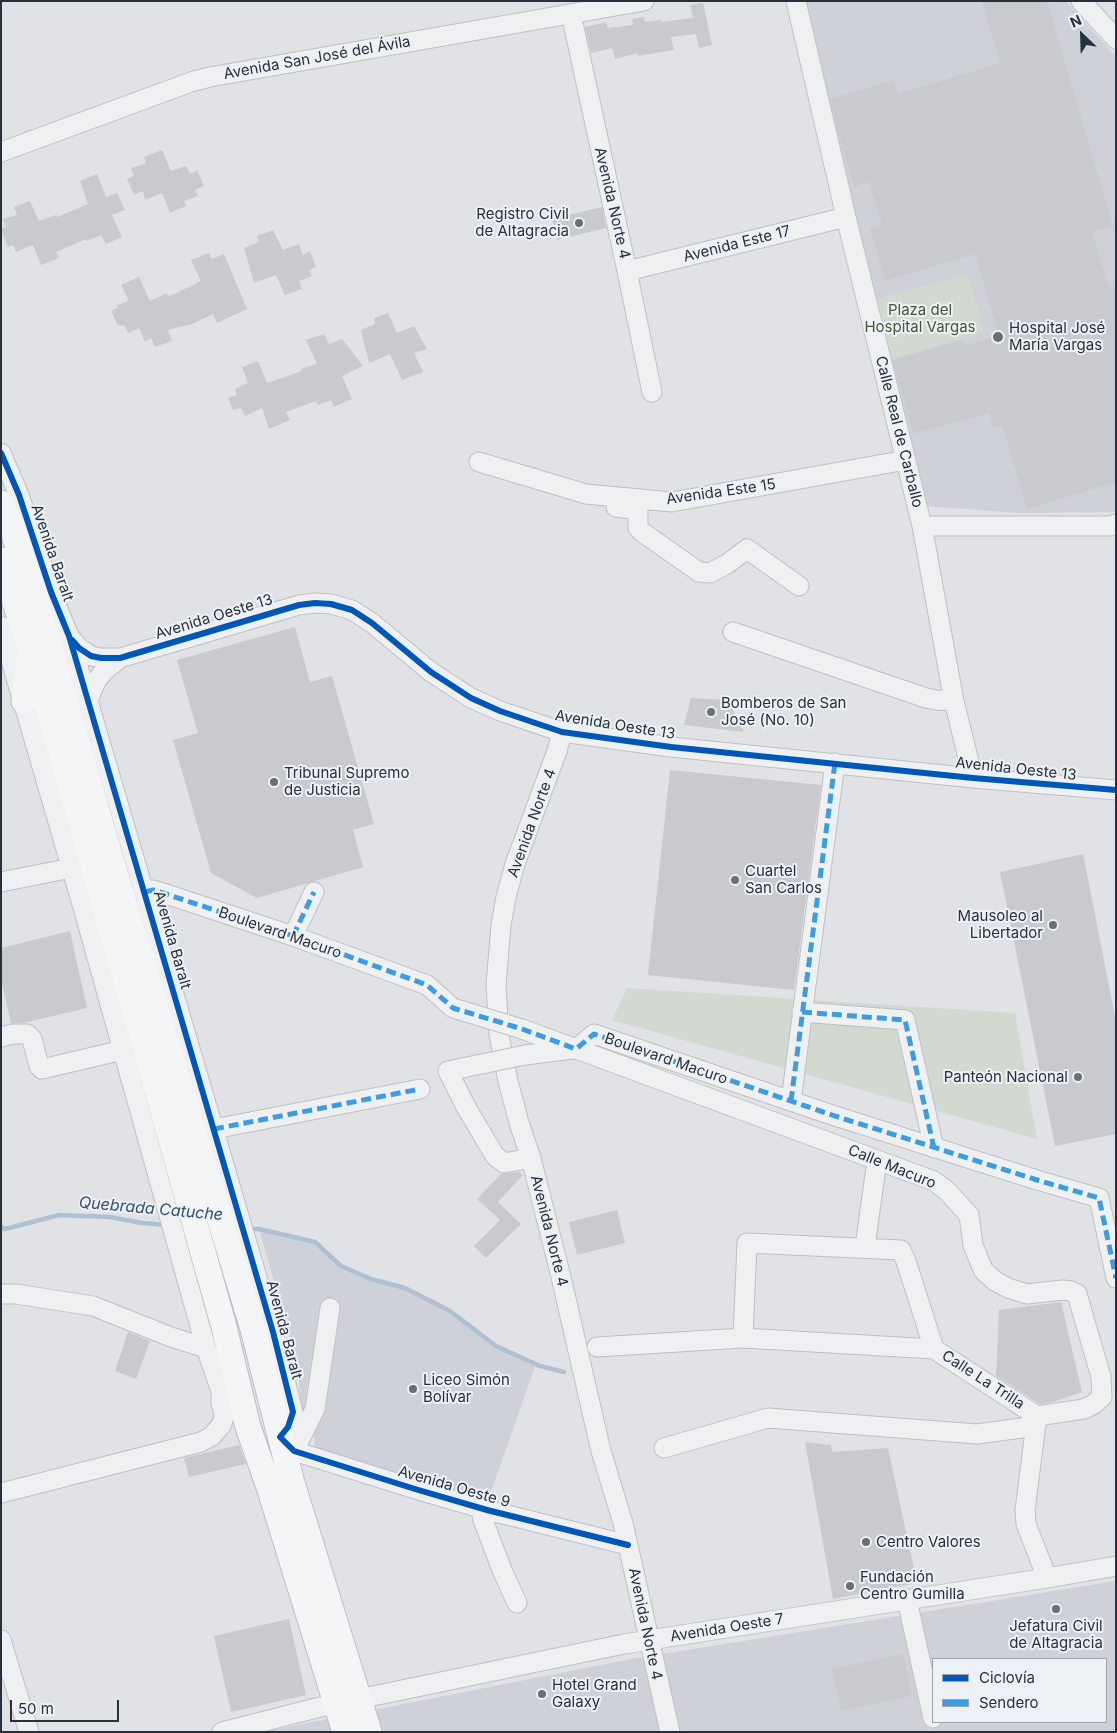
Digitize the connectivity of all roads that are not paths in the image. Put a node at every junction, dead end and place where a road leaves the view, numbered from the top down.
1 (644, 1) edge
2 (796, 1) edge
3 (1081, 1) edge
4 (571, 14) junction
5 (1116, 39) edge
6 (1, 152) edge
7 (846, 218) junction
8 (628, 271) junction
9 (652, 392) dead end
10 (1, 453) edge
11 (906, 460) junction
12 (479, 462) dead end
13 (586, 494) junction
14 (1, 503) edge
15 (1116, 524) edge
16 (922, 526) junction
17 (1, 560) edge
18 (800, 586) dead end
19 (1, 626) edge
20 (733, 632) dead end
21 (69, 636) junction
22 (31, 651) junction
23 (120, 658) junction
24 (88, 700) junction
25 (24, 701) junction
26 (954, 701) junction
27 (562, 732) junction
28 (835, 762) junction
29 (973, 778) junction
30 (1116, 790) edge
31 (101, 860) junction
32 (1, 882) edge
33 (145, 892) junction
34 (314, 892) dead end
35 (293, 936) junction
36 (802, 1012) junction
37 (1, 1037) edge
38 (576, 1049) junction
39 (123, 1050) junction
40 (420, 1089) dead end
41 (791, 1101) junction
42 (214, 1129) junction
43 (934, 1148) junction
44 (162, 1149) junction
45 (211, 1153) junction
46 (531, 1158) junction
47 (877, 1160) junction
48 (865, 1248) junction
49 (1115, 1276) edge
50 (1, 1294) edge
51 (330, 1308) dead end
52 (743, 1338) junction
53 (597, 1347) dead end
54 (206, 1348) junction
55 (934, 1348) junction
56 (221, 1391) junction
57 (1037, 1421) junction
58 (248, 1428) junction
59 (287, 1444) junction
60 (664, 1448) dead end
61 (1, 1493) edge
62 (481, 1509) junction
63 (628, 1545) junction
64 (1116, 1566) edge
65 (1047, 1578) junction
66 (907, 1600) junction
67 (517, 1603) dead end
68 (1, 1640) edge
69 (648, 1640) junction
70 (348, 1702) junction
71 (932, 1713) edge
72 (29, 1732) edge
73 (222, 1732) edge
74 (345, 1732) edge
75 (369, 1732) edge
76 (670, 1732) edge

1 - 4 street, Avenida San José del Ávila
2 - 7 street, Calle Real de Carballo
3 - 5 street
4 - 6 street, Avenida San José del Ávila
4 - 8 street, Avenida Norte 4
7 - 8 street, Avenida Este 17
7 - 11 street, Calle Real de Carballo
8 - 9 street, Avenida Norte 4
10 - 21 street, Avenida Baralt
11 - 13 street, Avenida Este 15
11 - 16 street, Calle Real de Carballo
12 - 13 street, Avenida Este 15
13 - 18 street
14 - 31 main road, Avenida Baralt
15 - 16 street
16 - 26 street, Calle Real de Carballo
17 - 22 main road, Avenida Baralt
19 - 25 street, Avenida Baralt
20 - 26 street
21 - 23 street, Avenida Oeste 13
21 - 24 street, Avenida Baralt
22 - 25 main road
22 - 31 main road, Avenida Baralt
23 - 24 street, Avenida Oeste 13
23 - 27 street, Avenida Oeste 13
24 - 31 street, Avenida Baralt
25 - 31 street, Avenida Baralt
26 - 29 street, Calle Real de Carballo
27 - 28 street, Avenida Oeste 13
27 - 46 street, Avenida Norte 4
28 - 29 street, Avenida Oeste 13
28 - 36 street
29 - 30 street, Avenida Oeste 13
31 - 32 street
31 - 33 street, Avenida Baralt
31 - 39 street, Avenida Baralt
31 - 44 main road, Avenida Baralt
31 - 45 main road, Avenida Baralt
33 - 35 street, Boulevard Macuro
33 - 42 street, Avenida Baralt
34 - 35 street
35 - 38 street, Boulevard Macuro, bridge
36 - 41 street
36 - 43 street
37 - 39 street
38 - 41 street, Boulevard Macuro
38 - 46 street, bridge
38 - 47 street, Calle Macuro
39 - 44 street, Avenida Baralt
40 - 42 street
41 - 43 street, Boulevard Macuro
42 - 45 street, Avenida Baralt
43 - 49 street, Boulevard Macuro
44 - 54 street, Avenida Baralt
44 - 58 main road, Avenida Baralt
45 - 59 main road, Avenida Baralt
46 - 63 street, Avenida Norte 4
47 - 48 street
47 - 57 street, Calle Macuro
48 - 52 street, Calle La Trilla
48 - 55 street, Calle La Trilla
50 - 54 street
51 - 59 street
52 - 53 street
52 - 55 street
54 - 56 street, Avenida Baralt
55 - 57 street, Calle La Trilla
56 - 58 street, Avenida Baralt
56 - 61 street
57 - 60 street
57 - 65 street, Calle La Trilla
58 - 70 main road, Avenida Baralt
59 - 62 street, Avenida Oeste 9
59 - 70 main road, Avenida Baralt
62 - 63 street, Avenida Oeste 9
62 - 67 street
63 - 69 street, Avenida Norte 4
64 - 65 street, Avenida Oeste 7
65 - 66 street, Avenida Oeste 7
66 - 69 street, Avenida Oeste 7
66 - 71 street
68 - 72 street
69 - 70 street, Avenida Oeste 7
69 - 76 street, Avenida Norte 4
70 - 73 street, Avenida Oeste 7
70 - 74 main road, Avenida Baralt
70 - 75 main road, Avenida Baralt

